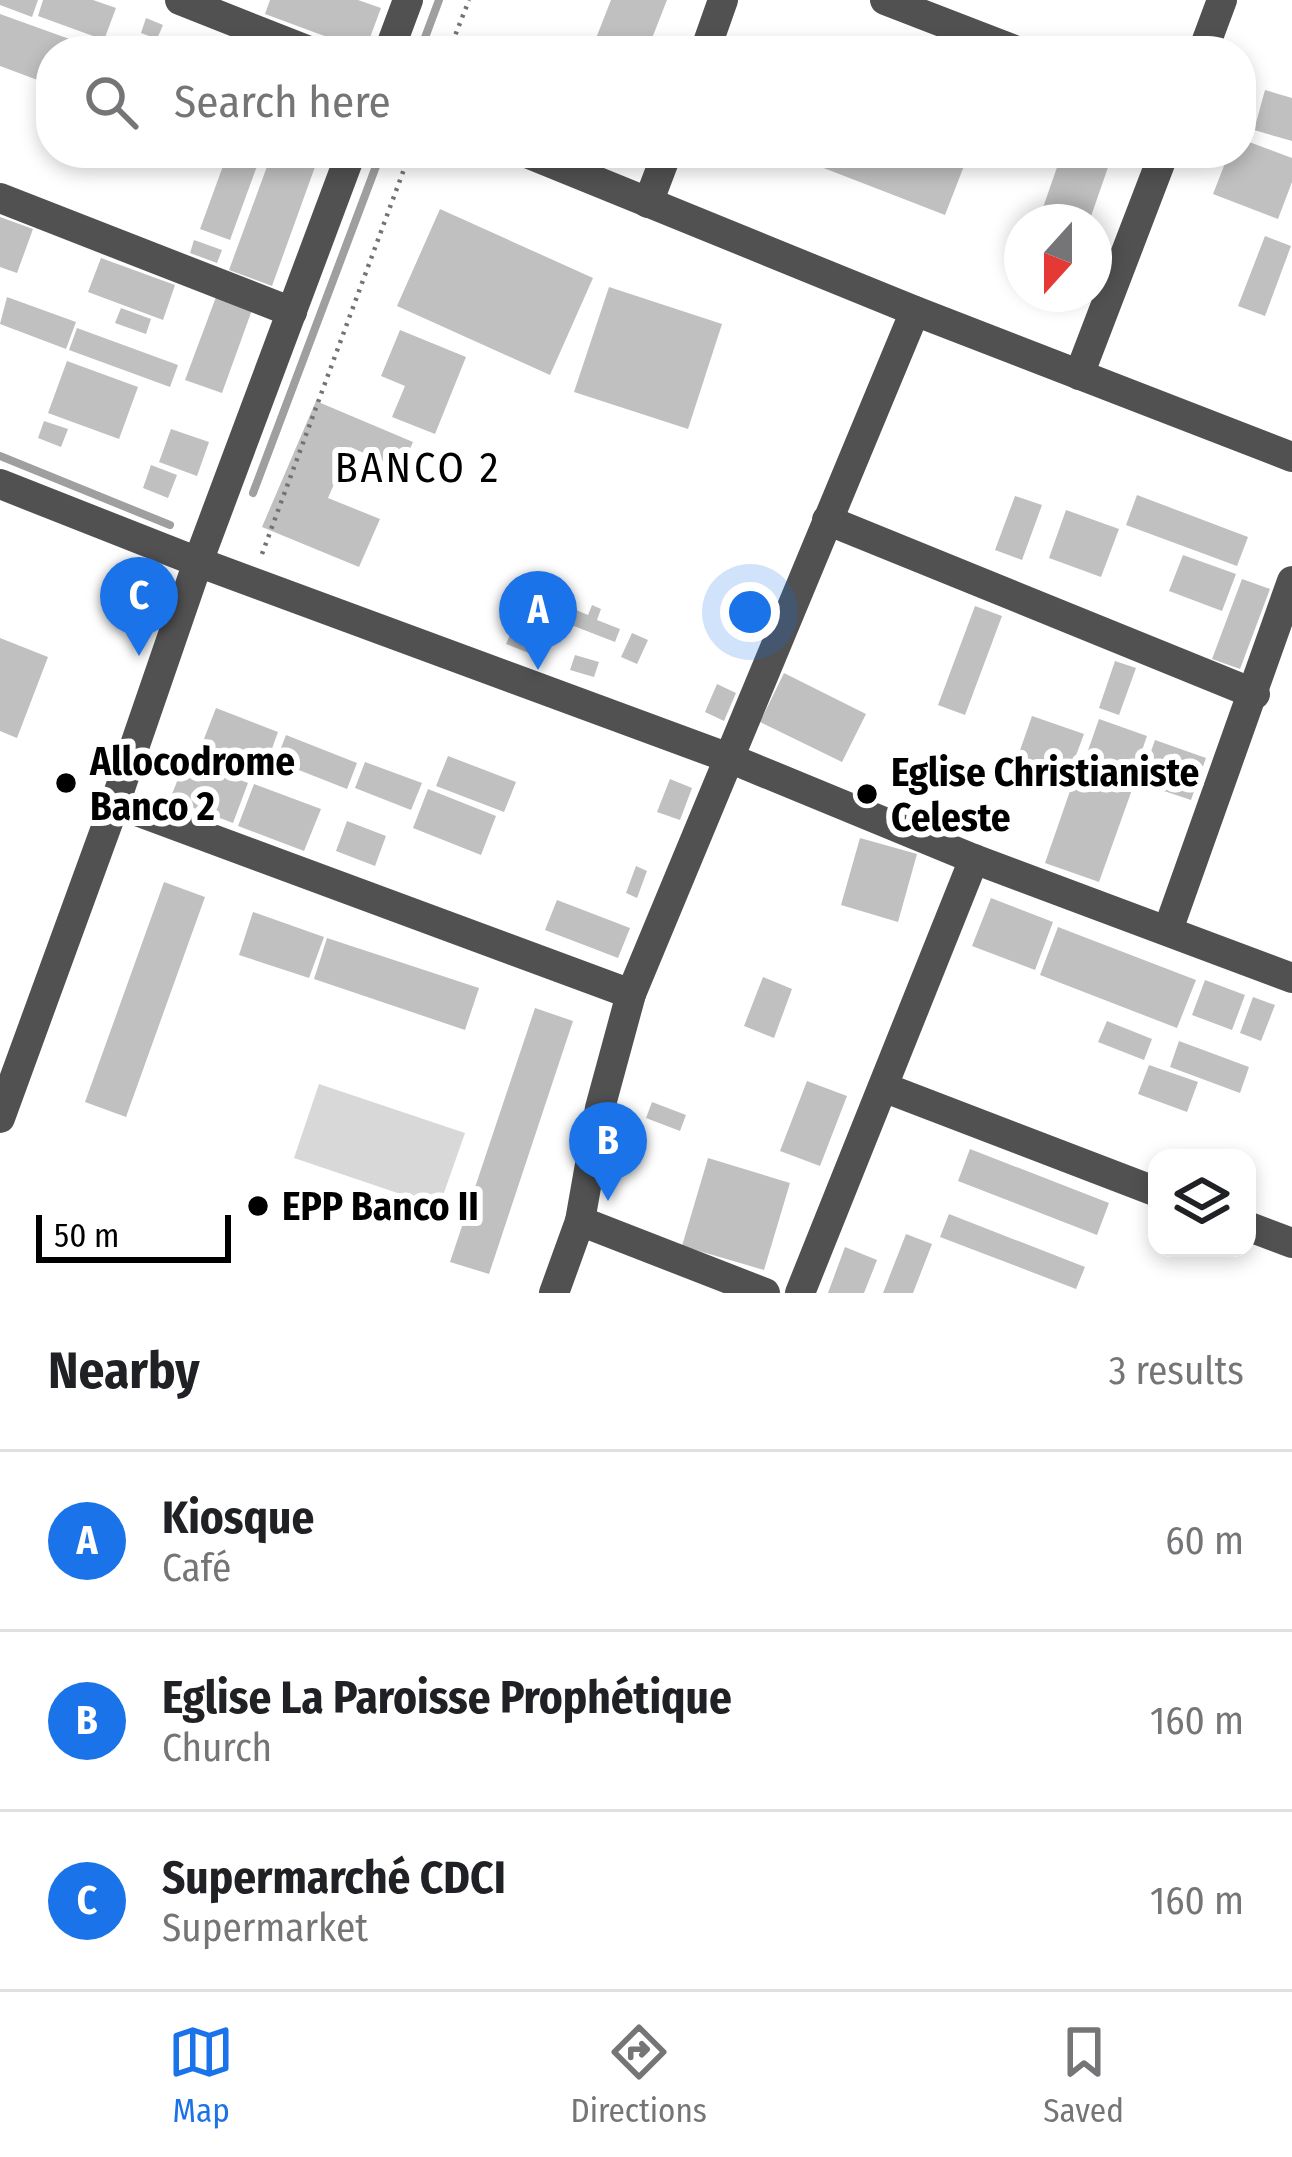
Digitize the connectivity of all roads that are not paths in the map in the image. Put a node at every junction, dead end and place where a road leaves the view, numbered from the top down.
1 (180, 0) edge
2 (408, 0) edge
3 (724, 0) edge
4 (885, 0) edge
5 (1222, 0) edge
6 (271, 36) edge
7 (395, 36) edge
8 (711, 36) edge
9 (978, 36) edge
10 (1208, 36) edge
11 (345, 168) edge
12 (563, 168) edge
13 (661, 168) edge
14 (1158, 168) edge
15 (0, 198) edge
16 (648, 203) junction
17 (915, 311) junction
18 (292, 312) junction
19 (1079, 375) junction
20 (1292, 457) edge
21 (0, 484) edge
22 (827, 520) junction
23 (198, 562) junction
24 (1292, 581) edge
25 (1255, 694) junction
26 (729, 758) junction
27 (115, 803) junction
28 (974, 860) junction
29 (1168, 930) junction
30 (1292, 978) edge
31 (631, 994) junction
32 (11, 1053) edge
33 (883, 1087) junction
34 (0, 1118) edge
35 (1148, 1189) edge
36 (580, 1221) junction
37 (1256, 1230) edge
38 (1292, 1244) edge
39 (554, 1293) edge
40 (765, 1293) edge
41 (800, 1293) edge

1 - 6 street
2 - 7 street
3 - 8 street
4 - 9 street
5 - 10 street
11 - 18 street
12 - 16 street
13 - 16 street
14 - 19 street
15 - 18 street
16 - 17 street
17 - 19 street
17 - 22 street
18 - 23 street
19 - 20 street
21 - 23 street
22 - 25 street
22 - 26 street
23 - 26 street
23 - 27 street
24 - 25 street
25 - 29 street
26 - 28 street
26 - 31 street
27 - 31 street
27 - 32 street
28 - 29 street
28 - 33 street
29 - 30 street
31 - 36 street
32 - 34 street
33 - 35 street
33 - 41 street
36 - 39 street
36 - 40 street
37 - 38 street

